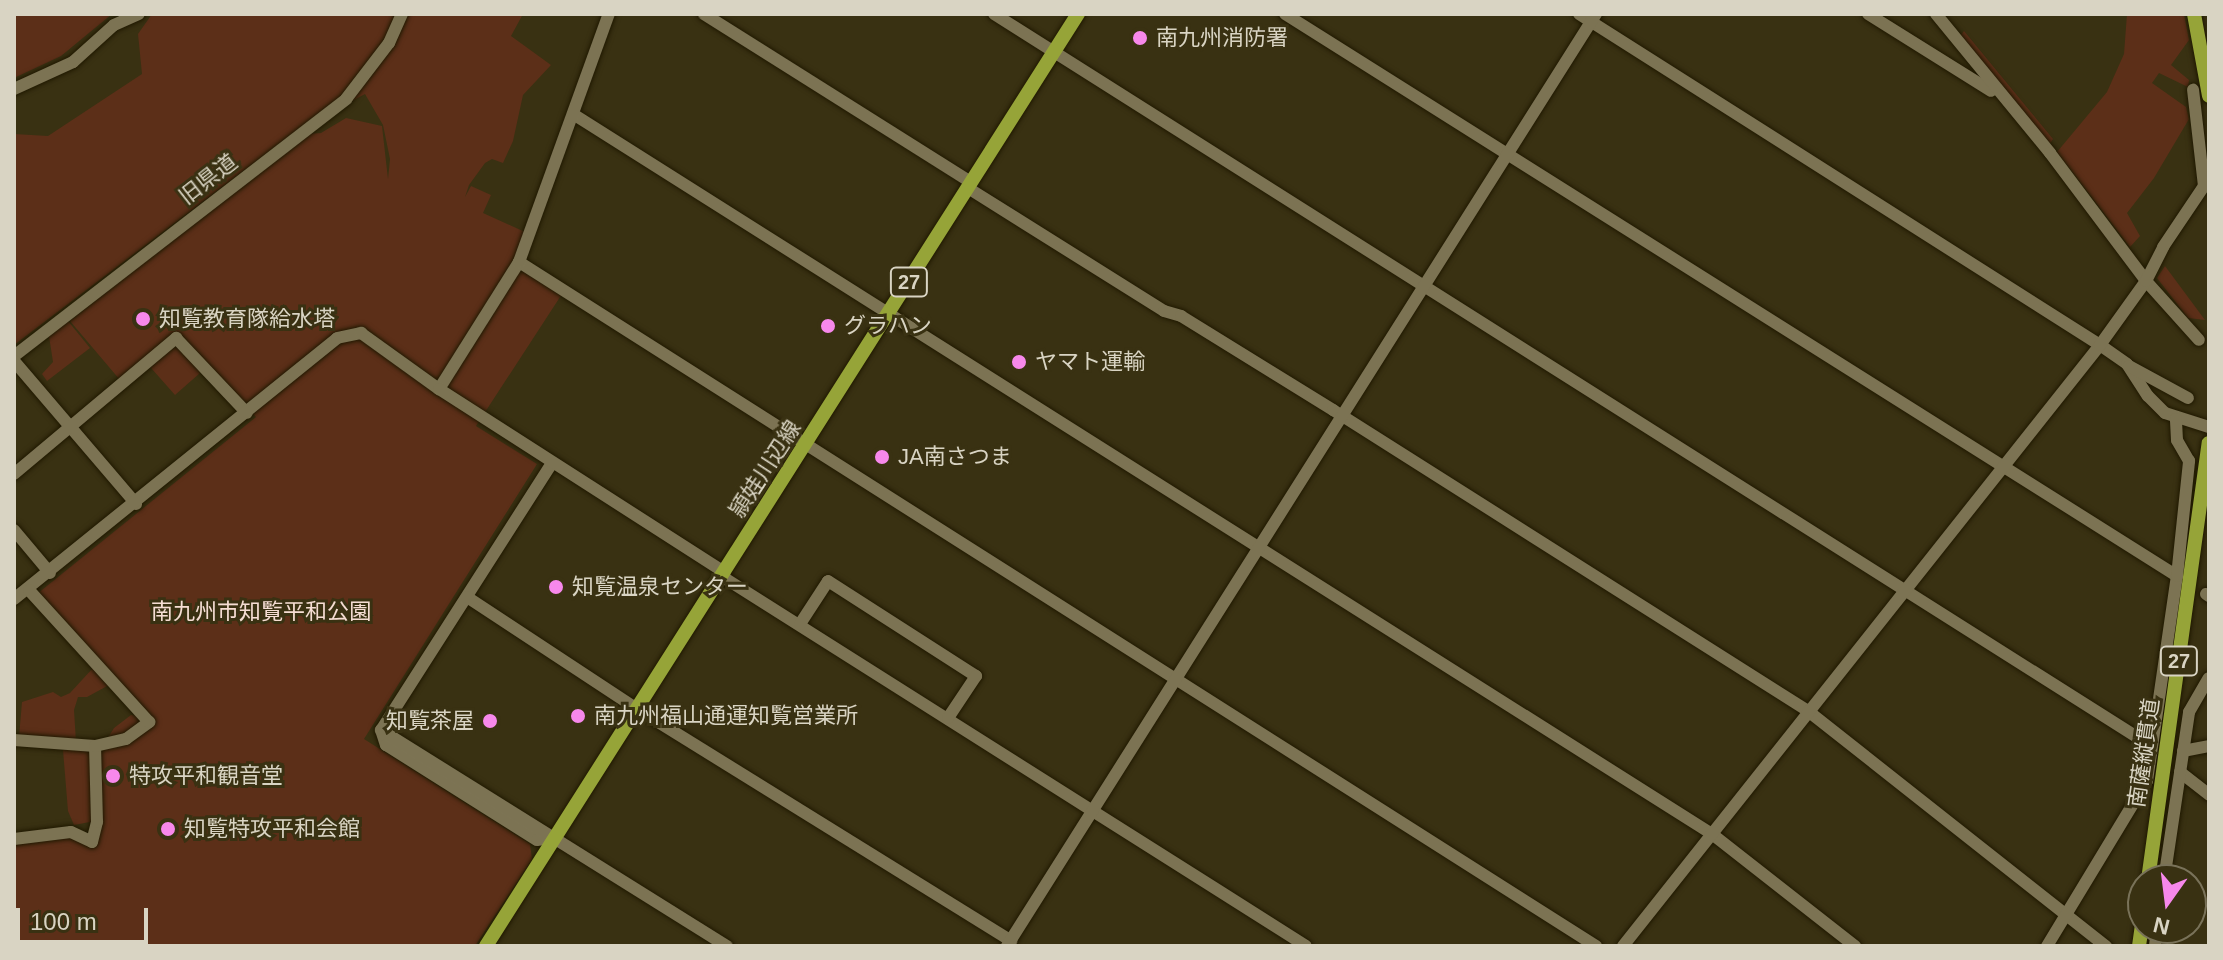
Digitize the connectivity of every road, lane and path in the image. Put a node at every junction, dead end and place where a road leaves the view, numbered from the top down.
1 (139, 14) edge
2 (402, 14) edge
3 (609, 14) edge
4 (704, 14) edge
5 (994, 14) edge
6 (1078, 14) edge
7 (1285, 14) edge
8 (1579, 14) edge
9 (1868, 14) edge
10 (1936, 14) edge
11 (2194, 14) edge
12 (1593, 18) edge
13 (1054, 52) junction
14 (14, 89) edge
15 (2193, 90) dead end
16 (2209, 96) edge
17 (2001, 97) junction
18 (573, 114) junction
19 (1507, 152) junction
20 (969, 185) junction
21 (519, 262) junction
22 (2146, 281) junction
23 (1424, 286) junction
24 (889, 313) junction
25 (2199, 340) dead end
26 (2100, 345) junction
27 (14, 358) edge
28 (2127, 364) junction
29 (439, 389) junction
30 (2188, 398) dead end
31 (247, 413) junction
32 (1340, 416) junction
33 (2176, 419) junction
34 (71, 426) junction
35 (2209, 427) edge
36 (2209, 443) edge
37 (807, 445) junction
38 (552, 463) junction
39 (2002, 467) junction
40 (14, 474) edge
41 (136, 504) junction
42 (14, 530) edge
43 (1258, 547) junction
44 (50, 573) junction
45 (723, 574) junction
46 (2177, 576) junction
47 (1904, 589) junction
48 (29, 590) junction
49 (467, 597) junction
50 (14, 599) edge
51 (800, 624) junction
52 (1174, 678) junction
53 (2209, 678) edge
54 (638, 709) junction
55 (1808, 711) junction
56 (948, 718) junction
57 (14, 740) edge
58 (95, 746) junction
59 (2151, 746) junction
60 (2209, 746) edge
61 (2183, 751) junction
62 (2180, 772) junction
63 (2209, 795) edge
64 (1092, 810) junction
65 (1712, 834) junction
66 (556, 837) junction
67 (14, 839) edge
68 (2150, 864) edge
69 (2166, 864) edge
70 (2066, 915) junction
71 (1009, 943) edge
72 (486, 946) edge
73 (727, 946) edge
74 (1306, 946) edge
75 (1596, 946) edge
76 (1623, 946) edge
77 (1855, 946) edge
78 (2047, 946) edge
79 (2106, 946) edge

1 - 14 street
2 - 27 street, 旧県道
3 - 18 street
4 - 20 street
5 - 13 street
6 - 13 main road, 頴娃川辺線 / 27
7 - 19 street
8 - 12 street
9 - 17 street
10 - 17 street
11 - 16 main road
12 - 19 street
12 - 26 street
13 - 20 main road, 頴娃川辺線 / 27
13 - 23 street
15 - 22 street
17 - 22 street
18 - 21 street
18 - 24 street
19 - 23 street
19 - 39 street
20 - 24 main road, 頴娃川辺線 / 27
20 - 32 street
21 - 29 street
21 - 37 street
22 - 25 street
22 - 26 street
23 - 32 street
23 - 47 street
24 - 37 main road, 頴娃川辺線 / 27
24 - 43 street
26 - 28 street
26 - 39 street
27 - 34 street
28 - 30 street
28 - 33 street
29 - 31 street
29 - 38 street
31 - 34 street
31 - 41 street
32 - 43 street
32 - 55 street
33 - 35 street
33 - 46 street
34 - 40 street
34 - 41 street
36 - 68 main road, 南薩縦貫道 / 27
37 - 45 main road, 頴娃川辺線 / 27
37 - 52 street
38 - 45 street
38 - 49 street
39 - 46 street
39 - 47 street
41 - 44 street
42 - 44 street
43 - 52 street
43 - 65 street
44 - 48 street
45 - 51 street
45 - 54 main road, 頴娃川辺線 / 27
46 - 59 street
47 - 55 street
47 - 59 street
48 - 50 street
48 - 58 street
49 - 54 street
49 - 66 street
51 - 56 street
51 - 56 street
52 - 64 street
52 - 75 street
53 - 61 street
54 - 66 main road, 頴娃川辺線 / 27
54 - 71 street
55 - 65 street
55 - 70 street
56 - 64 street
57 - 58 street
58 - 67 street
59 - 70 street
60 - 61 street
61 - 62 street
62 - 63 street
62 - 69 street
64 - 71 street
64 - 74 street
65 - 76 street
65 - 77 street
66 - 72 main road, 頴娃川辺線 / 27
66 - 73 street
70 - 78 street
70 - 79 street

